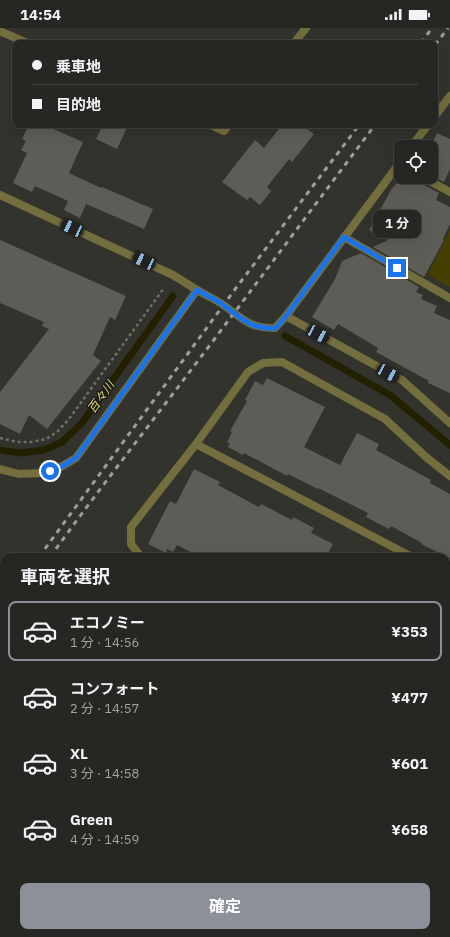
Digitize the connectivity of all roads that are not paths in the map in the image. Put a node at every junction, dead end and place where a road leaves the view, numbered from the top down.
1 (306, 28) edge
2 (0, 31) edge
3 (20, 40) edge
4 (296, 40) edge
5 (450, 96) edge
6 (438, 112) edge
7 (218, 128) edge
8 (226, 128) edge
9 (426, 128) edge
10 (416, 140) edge
11 (394, 172) edge
12 (435, 184) edge
13 (450, 192) edge
14 (0, 195) edge
15 (344, 237) junction
16 (197, 290) junction
17 (450, 298) edge
18 (286, 316) junction
19 (450, 423) edge
20 (196, 444) junction
21 (0, 469) edge
22 (450, 476) edge
23 (138, 553) edge
24 (404, 553) edge

1 - 4 street
2 - 3 street
5 - 6 street
7 - 8 street
9 - 10 street
11 - 15 street
12 - 13 street
14 - 16 street
15 - 17 street
15 - 18 street
16 - 18 street
16 - 21 street
18 - 19 street
20 - 22 street
20 - 23 street
20 - 24 street

